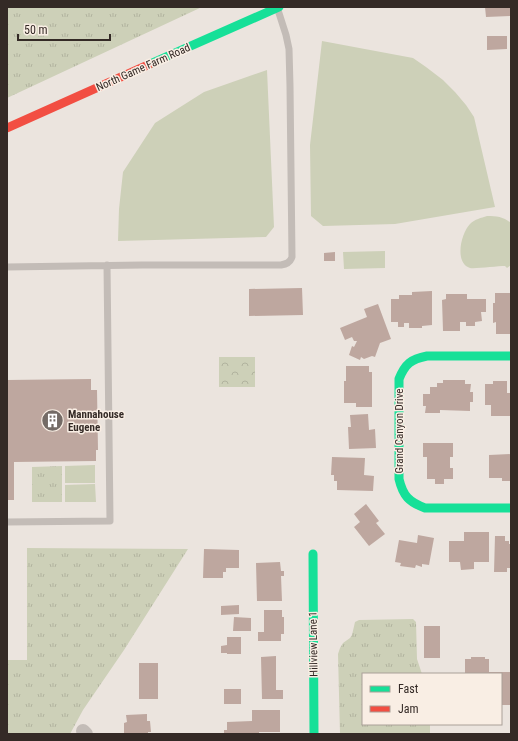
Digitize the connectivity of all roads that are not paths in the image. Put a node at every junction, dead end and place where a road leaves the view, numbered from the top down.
1 (278, 7) edge
2 (7, 128) edge
3 (108, 266) junction
4 (7, 267) edge
5 (511, 356) edge
6 (511, 508) edge
7 (7, 522) edge
8 (313, 554) dead end
9 (314, 734) edge

1 - 2 street, North Game Farm Road
1 - 3 lane
3 - 4 lane
3 - 7 lane
5 - 6 street, Grand Canyon Drive
8 - 9 street, Hillview Lane 1

